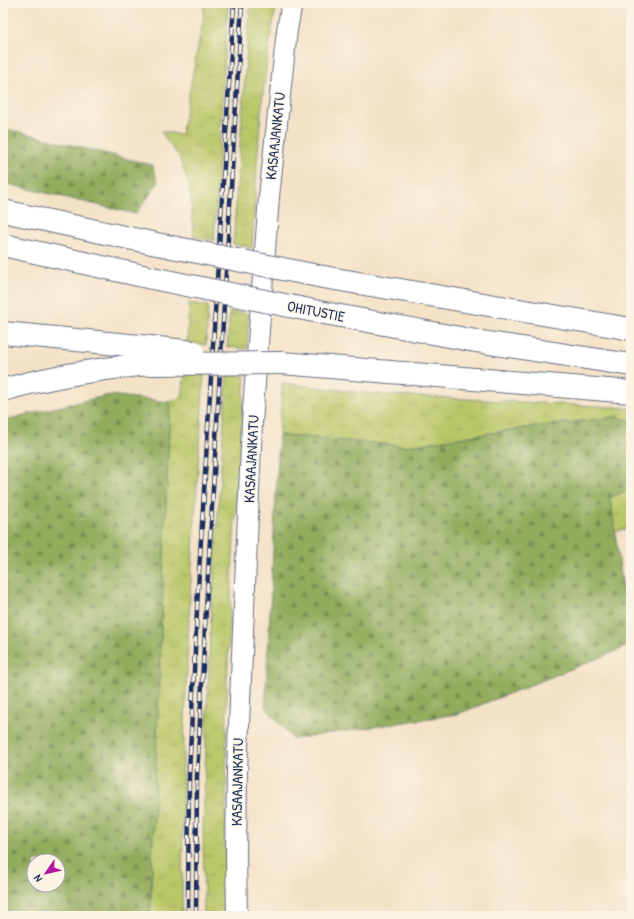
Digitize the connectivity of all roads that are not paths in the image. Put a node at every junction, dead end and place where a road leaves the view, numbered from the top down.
1 (292, 3) edge
2 (3, 211) edge
3 (3, 246) edge
4 (631, 328) edge
5 (3, 334) edge
6 (149, 356) junction
7 (631, 365) edge
8 (3, 390) edge
9 (631, 392) edge
10 (237, 916) edge

1 - 10 street, KASAAJANKATU
2 - 4 highway, bridge
3 - 7 highway, OHITUSTIE, bridge
5 - 6 highway
6 - 8 highway
6 - 9 highway, bridge

